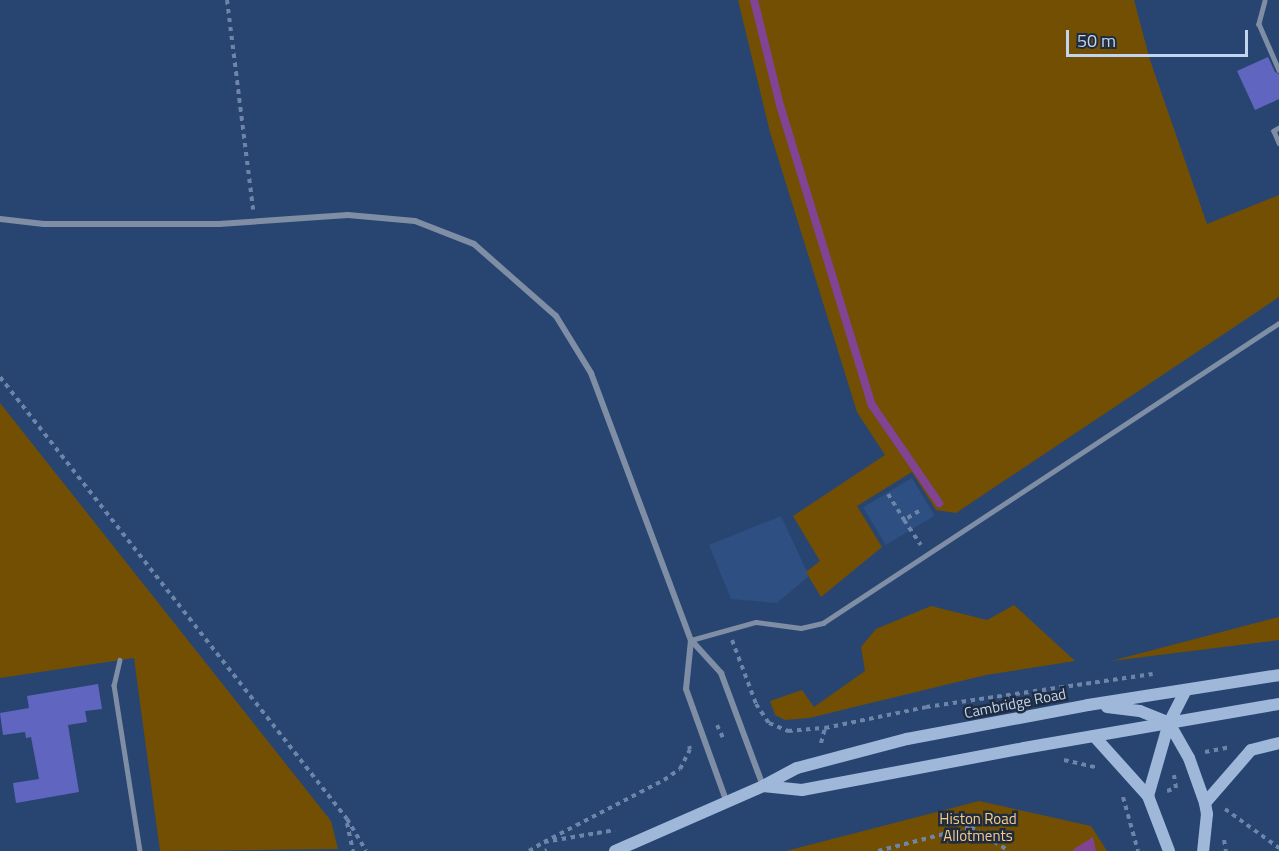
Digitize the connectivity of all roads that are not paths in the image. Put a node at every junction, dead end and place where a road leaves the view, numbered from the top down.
1 (1265, 1) edge
2 (1279, 70) edge
3 (1279, 128) edge
4 (1279, 143) edge
5 (0, 219) edge
6 (1279, 323) edge
7 (691, 640) junction
8 (120, 660) dead end
9 (1279, 675) edge
10 (1185, 691) junction
11 (1279, 704) edge
12 (1088, 705) junction
13 (1169, 723) junction
14 (1094, 736) junction
15 (1279, 743) edge
16 (763, 786) junction
17 (1148, 796) junction
18 (726, 800) junction
19 (1205, 803) junction
20 (140, 851) edge
21 (615, 851) edge
22 (1169, 851) edge
23 (1203, 851) edge

1 - 2 lane
3 - 4 lane
5 - 7 street
6 - 7 lane
7 - 16 street
7 - 18 street
8 - 20 lane
9 - 10 main road, Cambridge Road
10 - 12 main road, Cambridge Road
10 - 13 main road
11 - 13 main road, Cambridge Road
12 - 13 main road
12 - 16 main road, Cambridge Road
13 - 14 main road, Cambridge Road
13 - 17 main road
13 - 19 main road
14 - 16 main road, Cambridge Road
14 - 17 main road
15 - 19 main road
16 - 18 main road, Cambridge Road
17 - 22 main road
18 - 21 main road, Cambridge Road
19 - 23 main road

